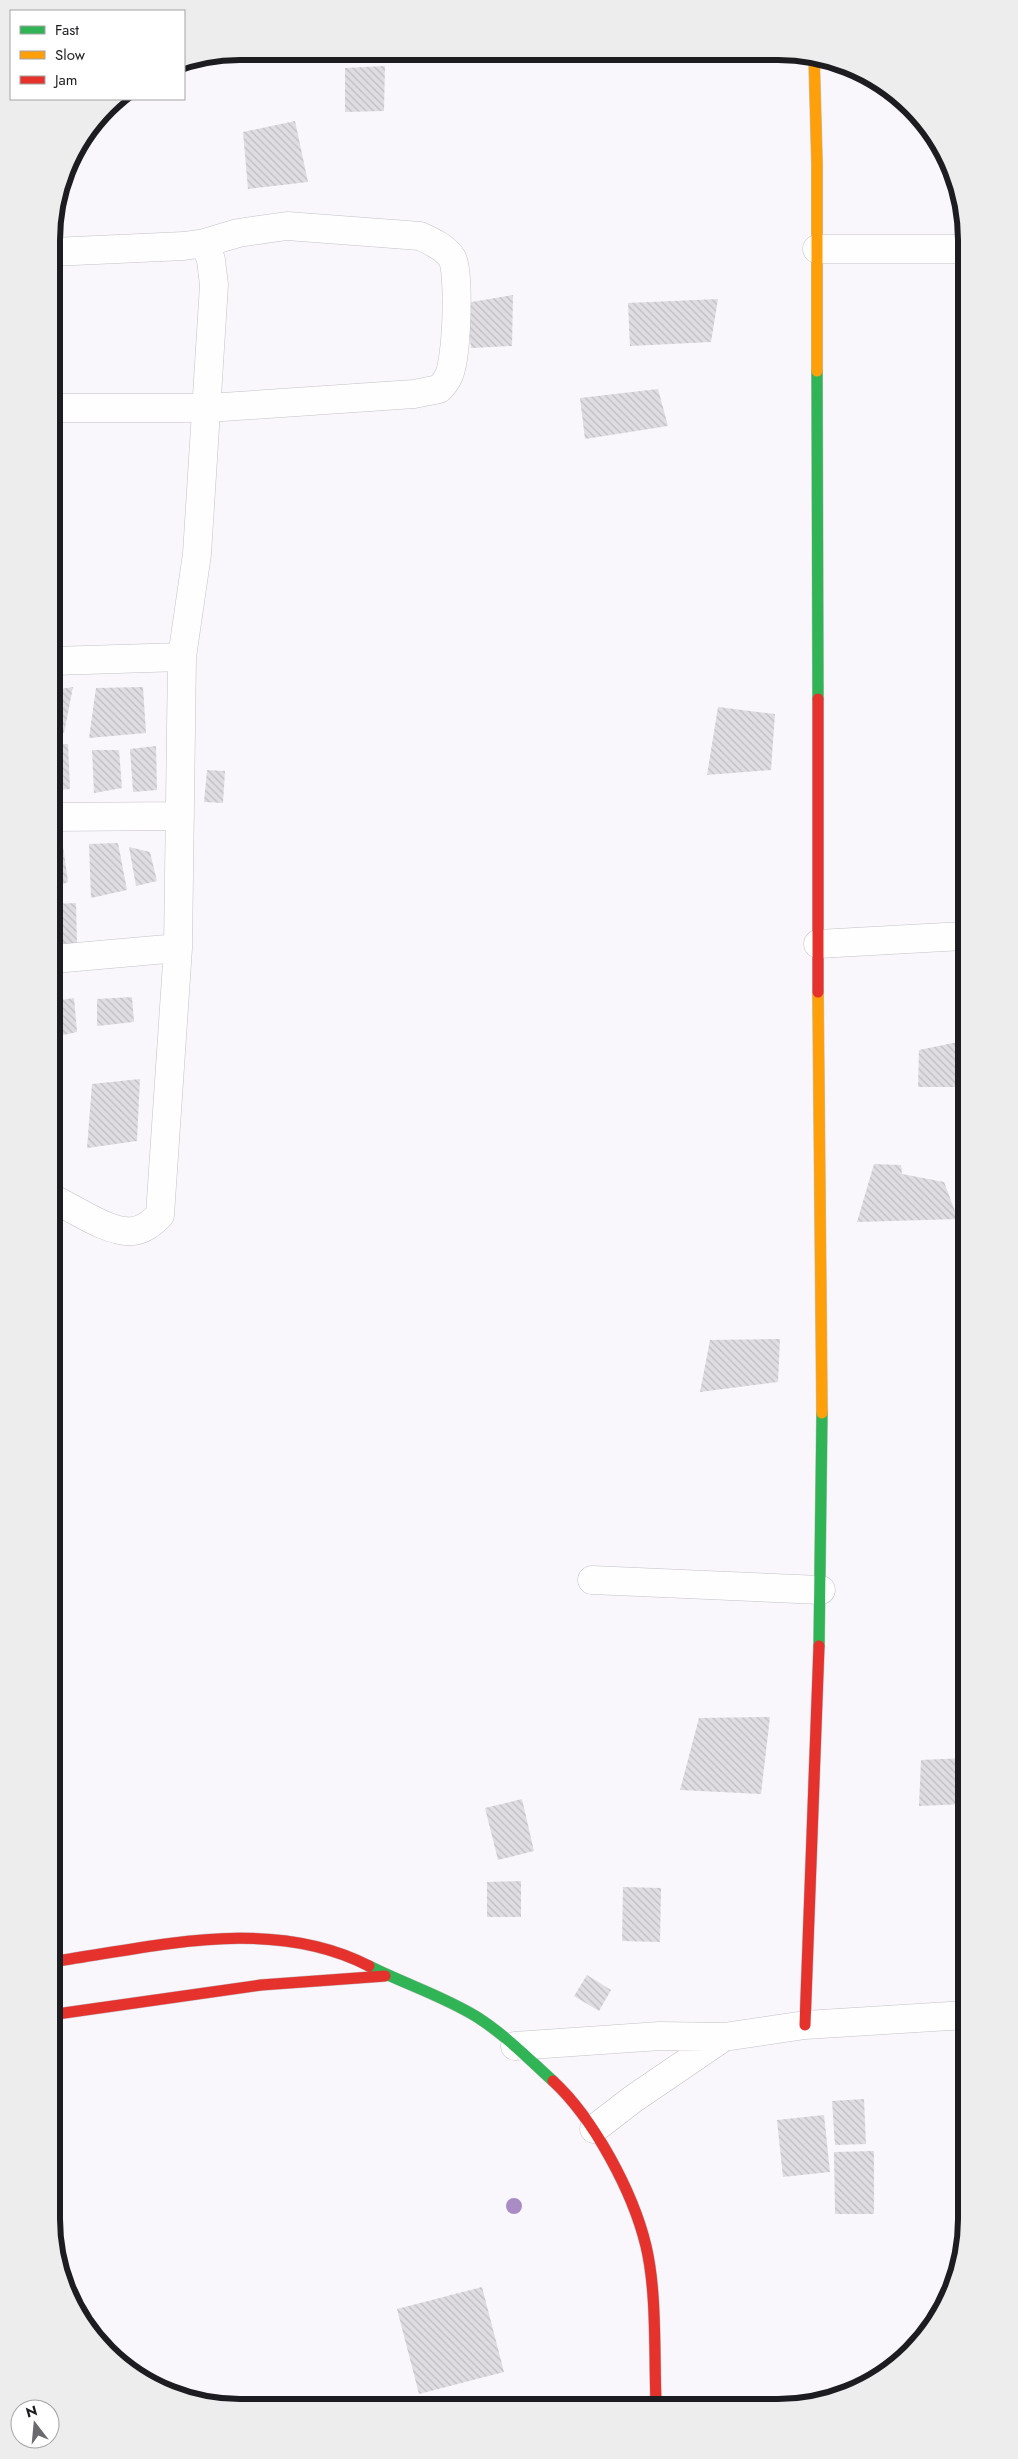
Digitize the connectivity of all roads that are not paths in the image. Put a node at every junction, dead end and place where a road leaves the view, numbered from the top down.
1 (814, 63) edge
2 (206, 243) junction
3 (817, 248) junction
4 (958, 249) edge
5 (60, 252) edge
6 (60, 408) edge
7 (208, 408) junction
8 (182, 658) junction
9 (60, 661) edge
10 (180, 816) junction
11 (60, 817) edge
12 (958, 936) edge
13 (818, 944) junction
14 (178, 948) junction
15 (60, 958) edge
16 (60, 1202) edge
17 (592, 1580) dead end
18 (821, 1590) junction
19 (60, 1961) edge
20 (389, 1976) junction
21 (60, 2014) edge
22 (958, 2015) edge
23 (805, 2025) junction
24 (724, 2037) junction
25 (515, 2046) junction
26 (594, 2129) junction
27 (656, 2399) edge

1 - 3 street
2 - 5 street
2 - 7 street
2 - 7 street
3 - 4 street
3 - 13 street
6 - 7 street
7 - 8 street
8 - 9 street
8 - 10 street
10 - 11 street
10 - 14 street
12 - 13 street
13 - 18 street
14 - 15 street
14 - 16 street
17 - 18 street
18 - 23 street
19 - 20 street
20 - 21 street
20 - 25 street
22 - 23 street
23 - 24 street
24 - 25 street
24 - 26 street
25 - 26 street
26 - 27 street

